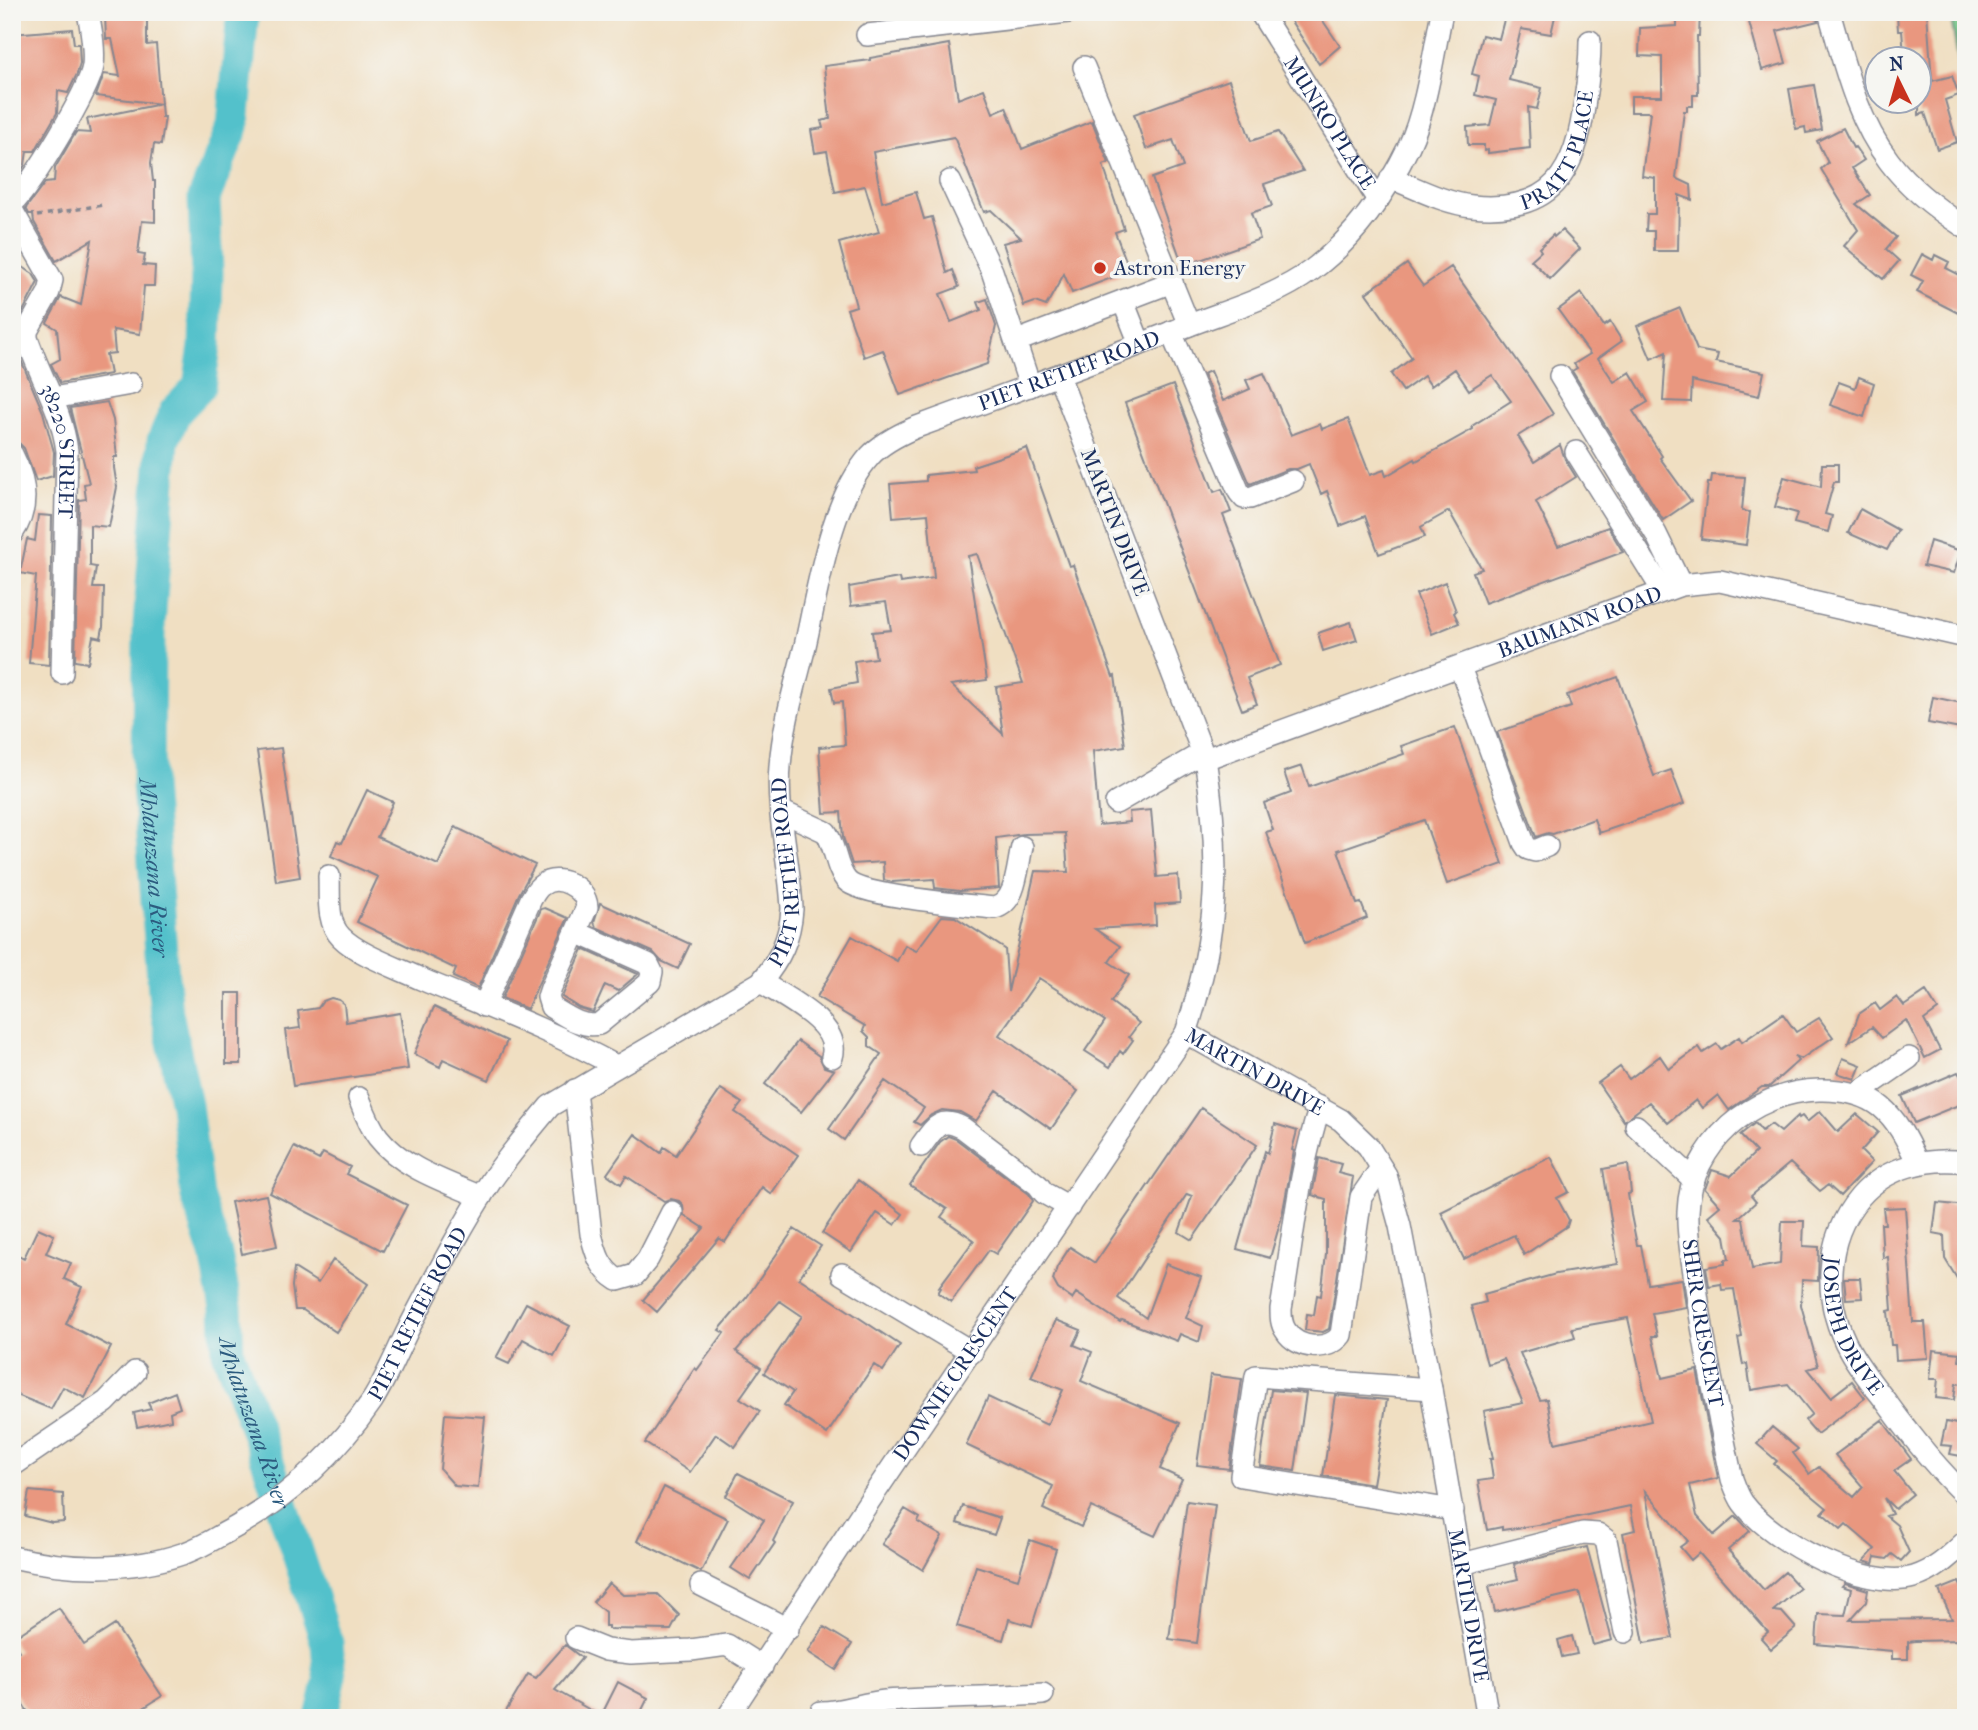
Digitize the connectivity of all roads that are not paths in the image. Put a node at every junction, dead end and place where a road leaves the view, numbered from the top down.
1 (88, 12) edge
2 (1068, 12) edge
3 (1260, 12) edge
4 (1442, 12) edge
5 (1829, 12) edge
6 (867, 35) dead end
7 (1590, 41) dead end
8 (1084, 67) dead end
9 (1391, 178) junction
10 (950, 181) dead end
11 (1378, 200) junction
12 (13, 206) edge
13 (1966, 228) edge
14 (1172, 282) junction
15 (1124, 300) junction
16 (1180, 329) junction
17 (1017, 341) junction
18 (1140, 344) junction
19 (1059, 376) junction
20 (1560, 376) dead end
21 (131, 384) dead end
22 (1030, 386) junction
23 (53, 398) junction
24 (1576, 452) dead end
25 (12, 454) edge
26 (1293, 481) dead end
27 (12, 534) edge
28 (1672, 588) junction
29 (1966, 637) edge
30 (1460, 667) junction
31 (62, 673) dead end
32 (1203, 756) junction
33 (1115, 803) dead end
34 (781, 811) junction
35 (1547, 846) dead end
36 (1022, 847) dead end
37 (329, 876) dead end
38 (576, 932) junction
39 (761, 982) junction
40 (484, 1006) junction
41 (577, 1033) junction
42 (1186, 1033) junction
43 (832, 1058) dead end
44 (1909, 1058) dead end
45 (616, 1066) junction
46 (575, 1090) junction
47 (1858, 1093) junction
48 (359, 1098) dead end
49 (1320, 1107) junction
50 (1636, 1126) dead end
51 (921, 1146) dead end
52 (1966, 1161) edge
53 (1917, 1163) junction
54 (1381, 1168) junction
55 (1694, 1180) junction
56 (481, 1197) junction
57 (1069, 1208) junction
58 (672, 1212) dead end
59 (842, 1274) dead end
60 (972, 1352) junction
61 (135, 1372) dead end
62 (1431, 1389) junction
63 (12, 1466) edge
64 (1966, 1496) edge
65 (1453, 1510) junction
66 (1966, 1541) edge
67 (12, 1557) edge
68 (1462, 1564) junction
69 (701, 1585) dead end
70 (788, 1629) junction
71 (1625, 1632) dead end
72 (576, 1638) dead end
73 (762, 1667) junction
74 (1043, 1694) dead end
75 (727, 1718) edge
76 (819, 1718) edge
77 (1488, 1718) edge

1 - 12 street
2 - 6 street
3 - 11 street, MUNRO PLACE
4 - 9 street, PIET RETIEF ROAD
5 - 13 street
7 - 9 street, PRATT PLACE
8 - 14 street
9 - 11 street, PIET RETIEF ROAD
10 - 17 street
11 - 16 street, PIET RETIEF ROAD
12 - 23 street, 38220 STREET
14 - 15 street
14 - 16 street
15 - 17 street
15 - 18 street
16 - 18 street, PIET RETIEF ROAD
16 - 26 street
17 - 22 street
18 - 19 street, PIET RETIEF ROAD
19 - 22 street, PIET RETIEF ROAD
19 - 32 street, MARTIN DRIVE
20 - 28 street
21 - 23 street
22 - 34 street, PIET RETIEF ROAD
23 - 31 street, 38220 STREET
24 - 28 street
25 - 27 street
28 - 29 street, BAUMANN ROAD
28 - 30 street, BAUMANN ROAD
30 - 32 street, BAUMANN ROAD
30 - 35 street
32 - 33 street, BAUMANN ROAD
32 - 42 street, MARTIN DRIVE
34 - 36 street
34 - 39 street, PIET RETIEF ROAD
37 - 40 street
38 - 40 street
38 - 41 street
38 - 41 street
39 - 43 street
39 - 45 street, PIET RETIEF ROAD
40 - 41 street
41 - 45 street
42 - 49 street, MARTIN DRIVE
42 - 57 street, DOWNIE CRESCENT
44 - 47 street
45 - 46 street, PIET RETIEF ROAD
46 - 56 street, PIET RETIEF ROAD
46 - 58 street
47 - 53 street
47 - 55 street, SHER CRESCENT
48 - 56 street
49 - 54 street, MARTIN DRIVE
49 - 54 street
50 - 55 street
51 - 57 street
52 - 53 street, JOSEPH DRIVE
53 - 64 street, JOSEPH DRIVE
54 - 62 street, MARTIN DRIVE
55 - 66 street, SHER CRESCENT
56 - 67 street, PIET RETIEF ROAD
57 - 60 street, DOWNIE CRESCENT
59 - 60 street
60 - 70 street, DOWNIE CRESCENT
61 - 63 street
62 - 65 street, MARTIN DRIVE
62 - 65 street
65 - 68 street, MARTIN DRIVE
68 - 71 street
68 - 77 street, MARTIN DRIVE
69 - 70 street
70 - 73 street, DOWNIE CRESCENT
72 - 73 street
73 - 75 street, DOWNIE CRESCENT
74 - 76 street

